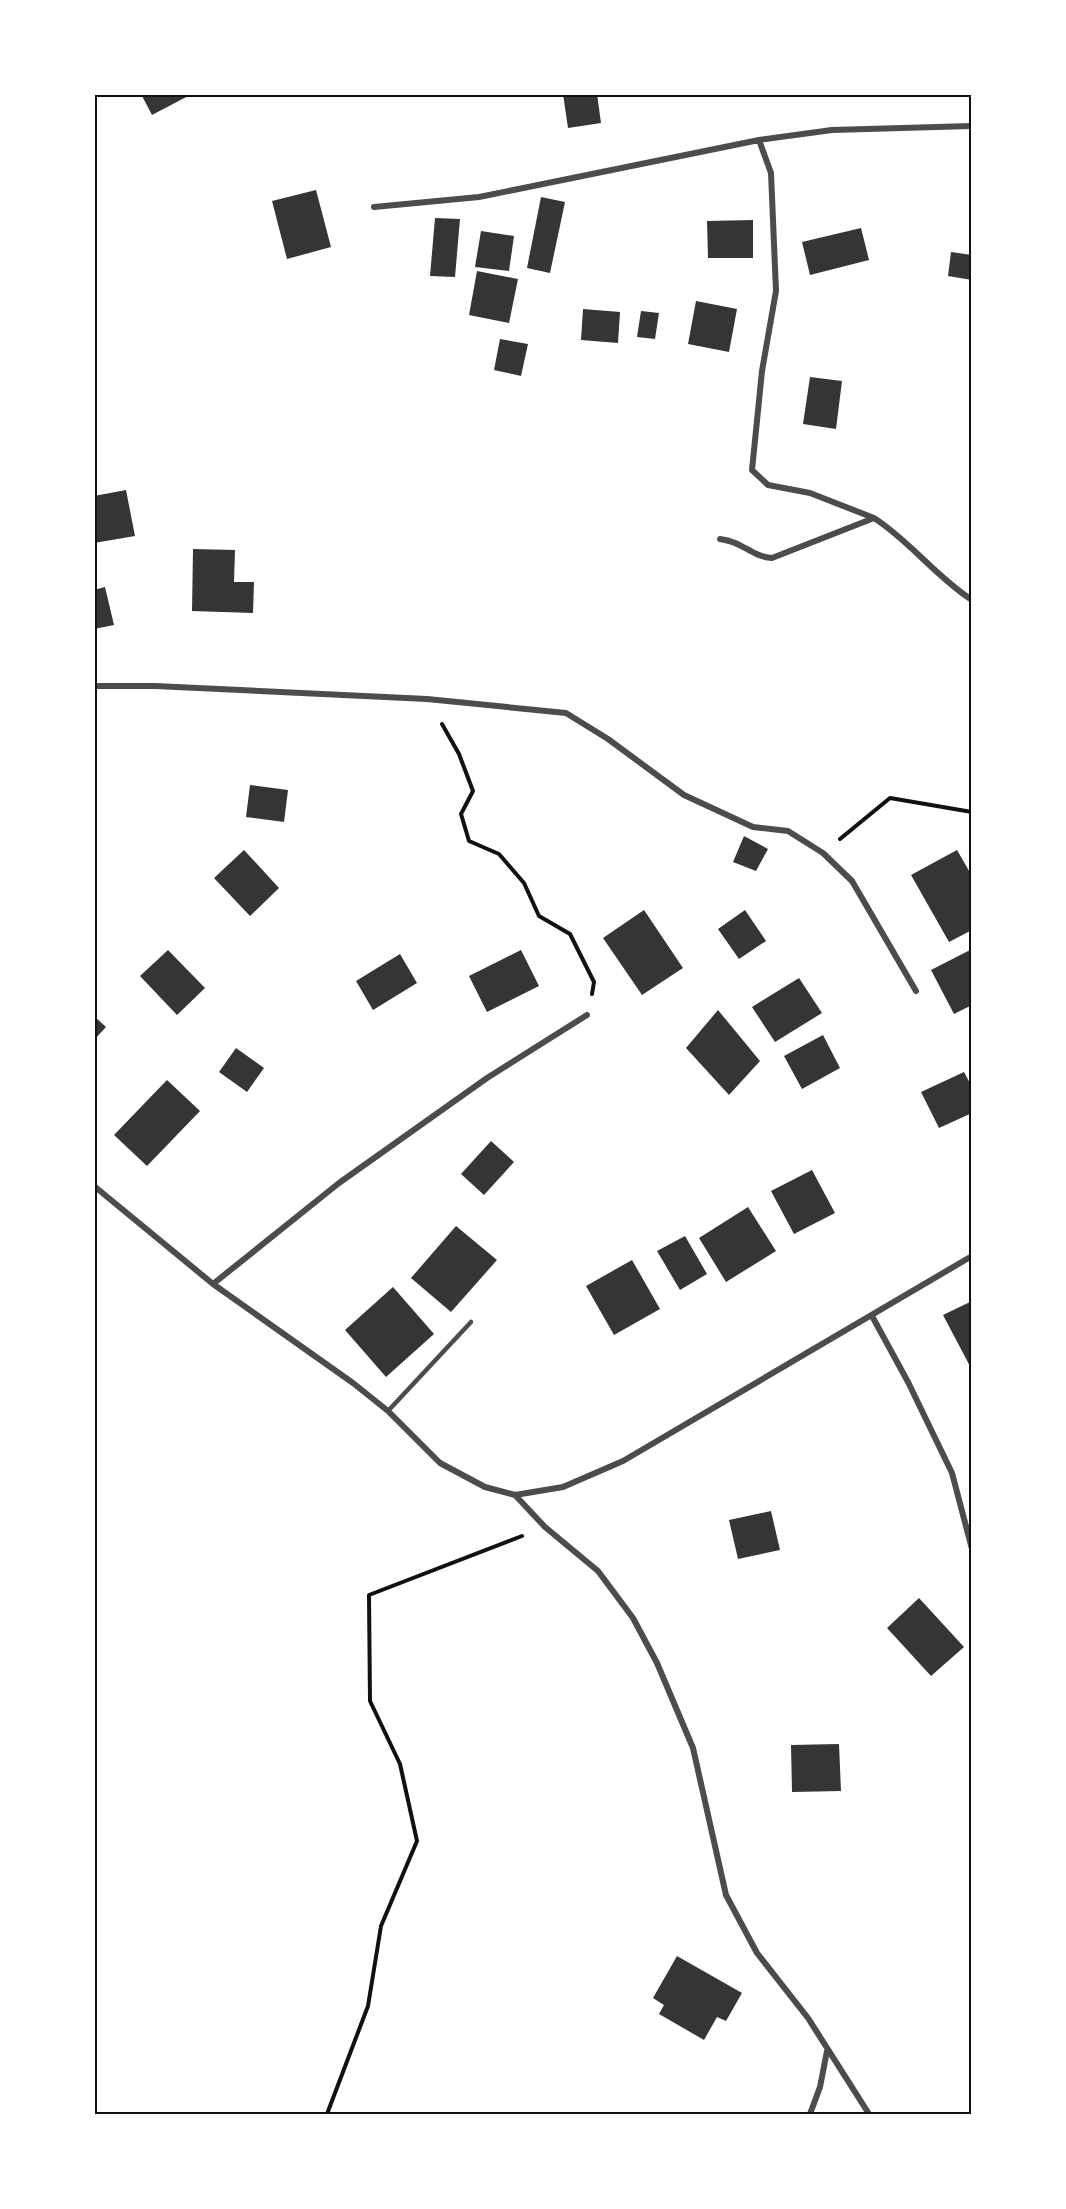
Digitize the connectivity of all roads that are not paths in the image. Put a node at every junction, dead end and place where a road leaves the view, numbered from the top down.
1 (972, 126) edge
2 (759, 140) junction
3 (374, 207) dead end
4 (874, 518) junction
5 (720, 539) dead end
6 (972, 600) edge
7 (94, 686) edge
8 (916, 991) dead end
9 (587, 1015) road end
10 (94, 1186) edge
11 (972, 1256) edge
12 (213, 1284) junction
13 (872, 1316) junction
14 (471, 1322) dead end
15 (388, 1411) junction
16 (515, 1496) junction
17 (972, 1549) edge
18 (827, 2051) junction
19 (810, 2115) edge
20 (869, 2115) edge

1 - 2 street
2 - 3 street
2 - 4 street
4 - 5 street
4 - 6 street
7 - 8 street
9 - 12 street
10 - 12 street
11 - 13 street
12 - 15 street
13 - 16 street
13 - 17 street
14 - 15 lane
15 - 16 street
16 - 18 street
18 - 19 street
18 - 20 street

